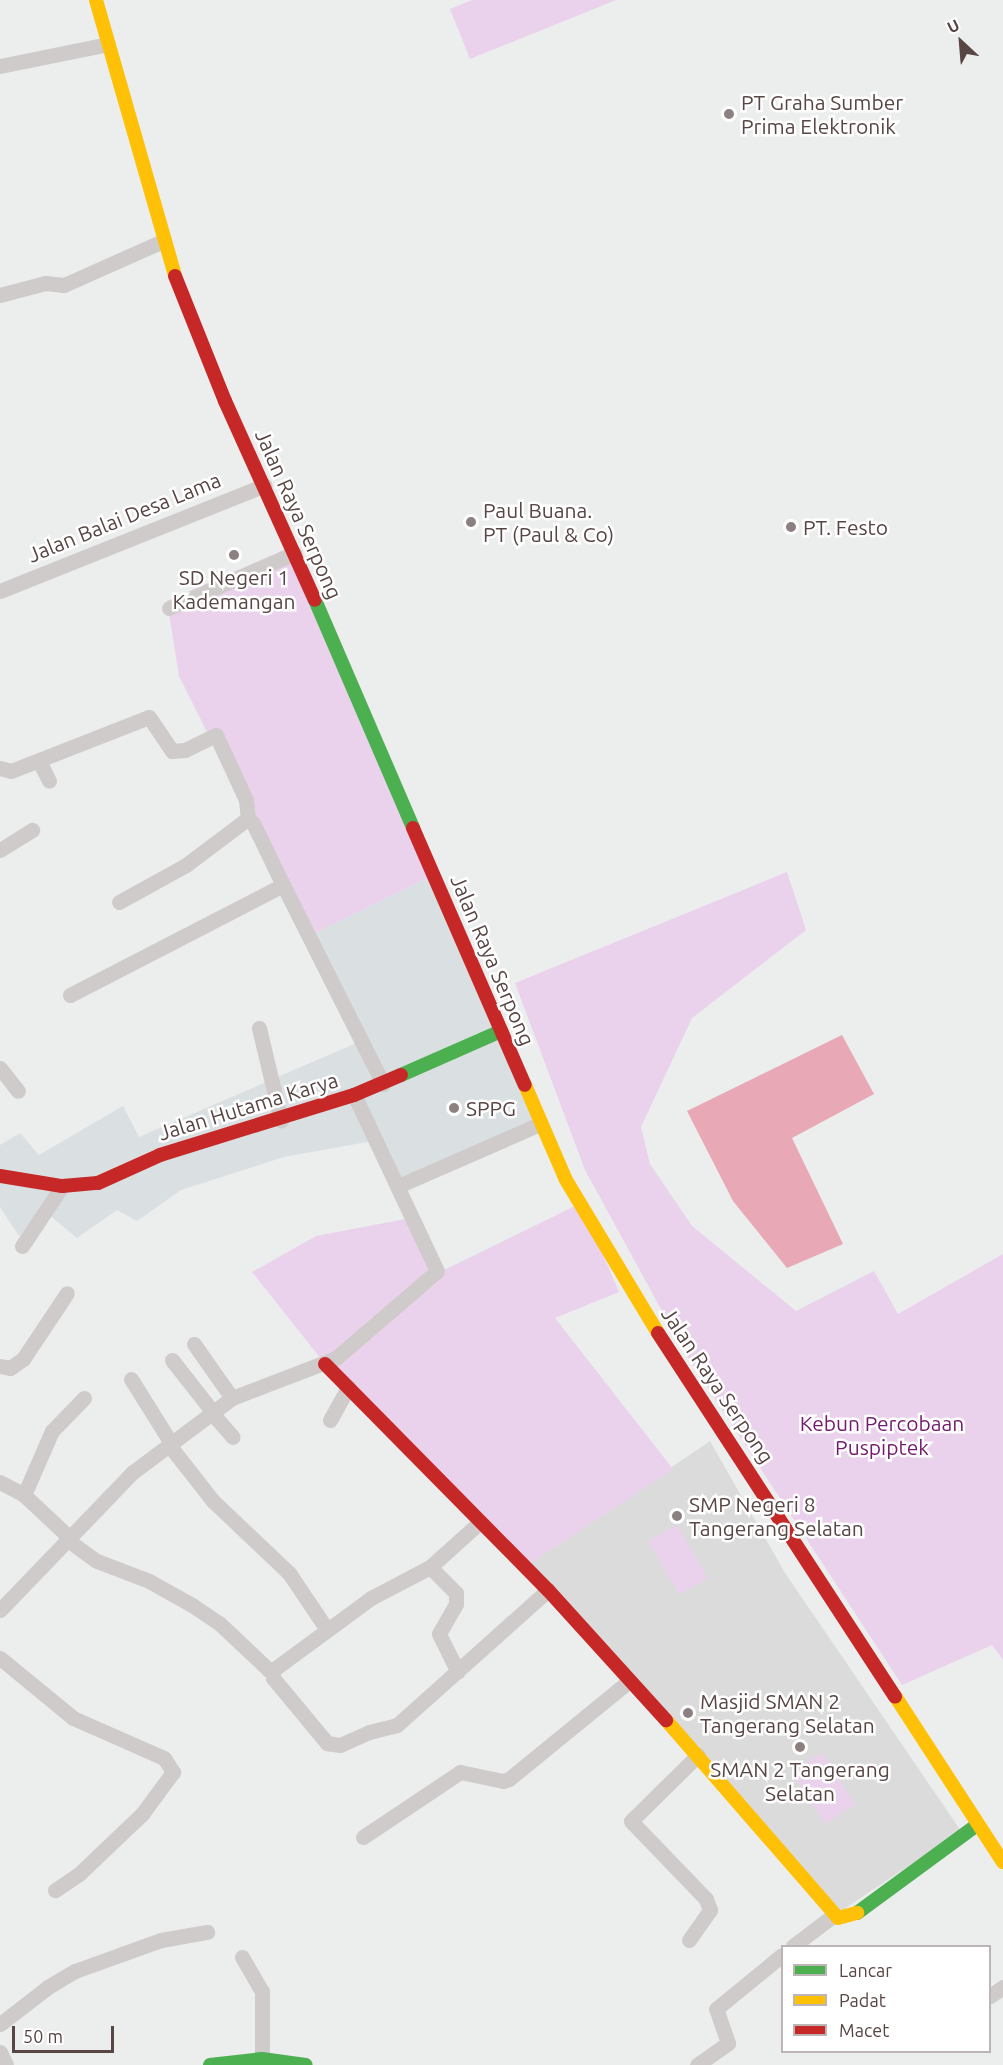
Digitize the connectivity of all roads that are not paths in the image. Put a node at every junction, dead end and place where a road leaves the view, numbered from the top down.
1 (96, 0) edge
2 (108, 44) junction
3 (0, 66) edge
4 (163, 241) junction
5 (0, 295) edge
6 (265, 485) junction
7 (295, 553) junction
8 (0, 591) edge
9 (169, 608) dead end
10 (39, 761) junction
11 (0, 768) edge
12 (49, 781) dead end
13 (248, 819) junction
14 (32, 830) dead end
15 (0, 850) edge
16 (283, 885) junction
17 (119, 902) dead end
18 (70, 995) dead end
19 (259, 1028) dead end
20 (501, 1031) junction
21 (0, 1068) edge
22 (383, 1084) junction
23 (18, 1091) dead end
24 (354, 1095) junction
25 (281, 1120) junction
26 (540, 1124) junction
27 (0, 1176) edge
28 (62, 1186) junction
29 (399, 1186) junction
30 (22, 1246) dead end
31 (67, 1293) dead end
32 (194, 1344) dead end
33 (172, 1360) dead end
34 (325, 1364) junction
35 (0, 1366) edge
36 (131, 1379) dead end
37 (348, 1387) junction
38 (84, 1398) dead end
39 (232, 1398) junction
40 (211, 1412) junction
41 (330, 1420) dead end
42 (232, 1437) dead end
43 (170, 1444) junction
44 (0, 1482) edge
45 (24, 1495) junction
46 (480, 1522) junction
47 (70, 1540) junction
48 (430, 1567) junction
49 (548, 1590) junction
50 (0, 1610) edge
51 (326, 1628) junction
52 (0, 1658) edge
53 (271, 1672) junction
54 (458, 1672) junction
55 (628, 1682) junction
56 (698, 1755) junction
57 (977, 1825) junction
58 (363, 1837) dead end
59 (1003, 1862) edge
60 (55, 1890) dead end
61 (834, 1915) junction
62 (207, 1932) dead end
63 (689, 1941) dead end
64 (796, 1945) edge
65 (242, 1956) dead end
66 (781, 1956) edge
67 (0, 2024) edge
68 (0, 2052) edge
69 (262, 2058) junction
70 (6, 2065) edge
71 (210, 2065) edge
72 (306, 2065) edge
73 (697, 2065) edge

1 - 2 main road, Jalan Raya Serpong
2 - 3 street
2 - 4 main road, Jalan Raya Serpong
4 - 5 street
4 - 6 main road, Jalan Raya Serpong
6 - 7 main road, Jalan Raya Serpong
6 - 8 street, Jalan Balai Desa Lama
7 - 9 street
7 - 20 main road, Jalan Raya Serpong
10 - 11 street
10 - 12 street
10 - 13 street
13 - 16 street
13 - 17 street
14 - 15 street
16 - 18 street
16 - 22 street
19 - 25 street
20 - 22 main road, Jalan Hutama Karya
20 - 26 main road, Jalan Raya Serpong
21 - 23 street
22 - 24 main road, Jalan Hutama Karya
24 - 25 main road, Jalan Hutama Karya
24 - 29 street
25 - 28 main road, Jalan Hutama Karya
26 - 29 street
26 - 57 main road, Jalan Raya Serpong
27 - 28 main road, Jalan Hutama Karya
28 - 30 street
29 - 34 street
31 - 35 street
32 - 39 street
33 - 40 street
34 - 37 main road
34 - 39 street
36 - 43 street
37 - 41 street
37 - 46 main road
38 - 45 street
39 - 40 street
40 - 42 street
40 - 43 street
43 - 47 street
43 - 51 street
44 - 45 street
45 - 47 street
46 - 48 street
46 - 49 main road
47 - 50 street
47 - 53 street
48 - 51 street
48 - 54 street
49 - 54 street
49 - 55 main road
51 - 53 street
52 - 60 street
53 - 54 street
55 - 56 main road
55 - 58 street
56 - 61 main road
56 - 63 street
57 - 59 main road, Jalan Raya Serpong
57 - 61 main road
61 - 64 street
62 - 67 street
65 - 69 street
66 - 73 street
68 - 70 street
69 - 71 main road
69 - 72 main road

